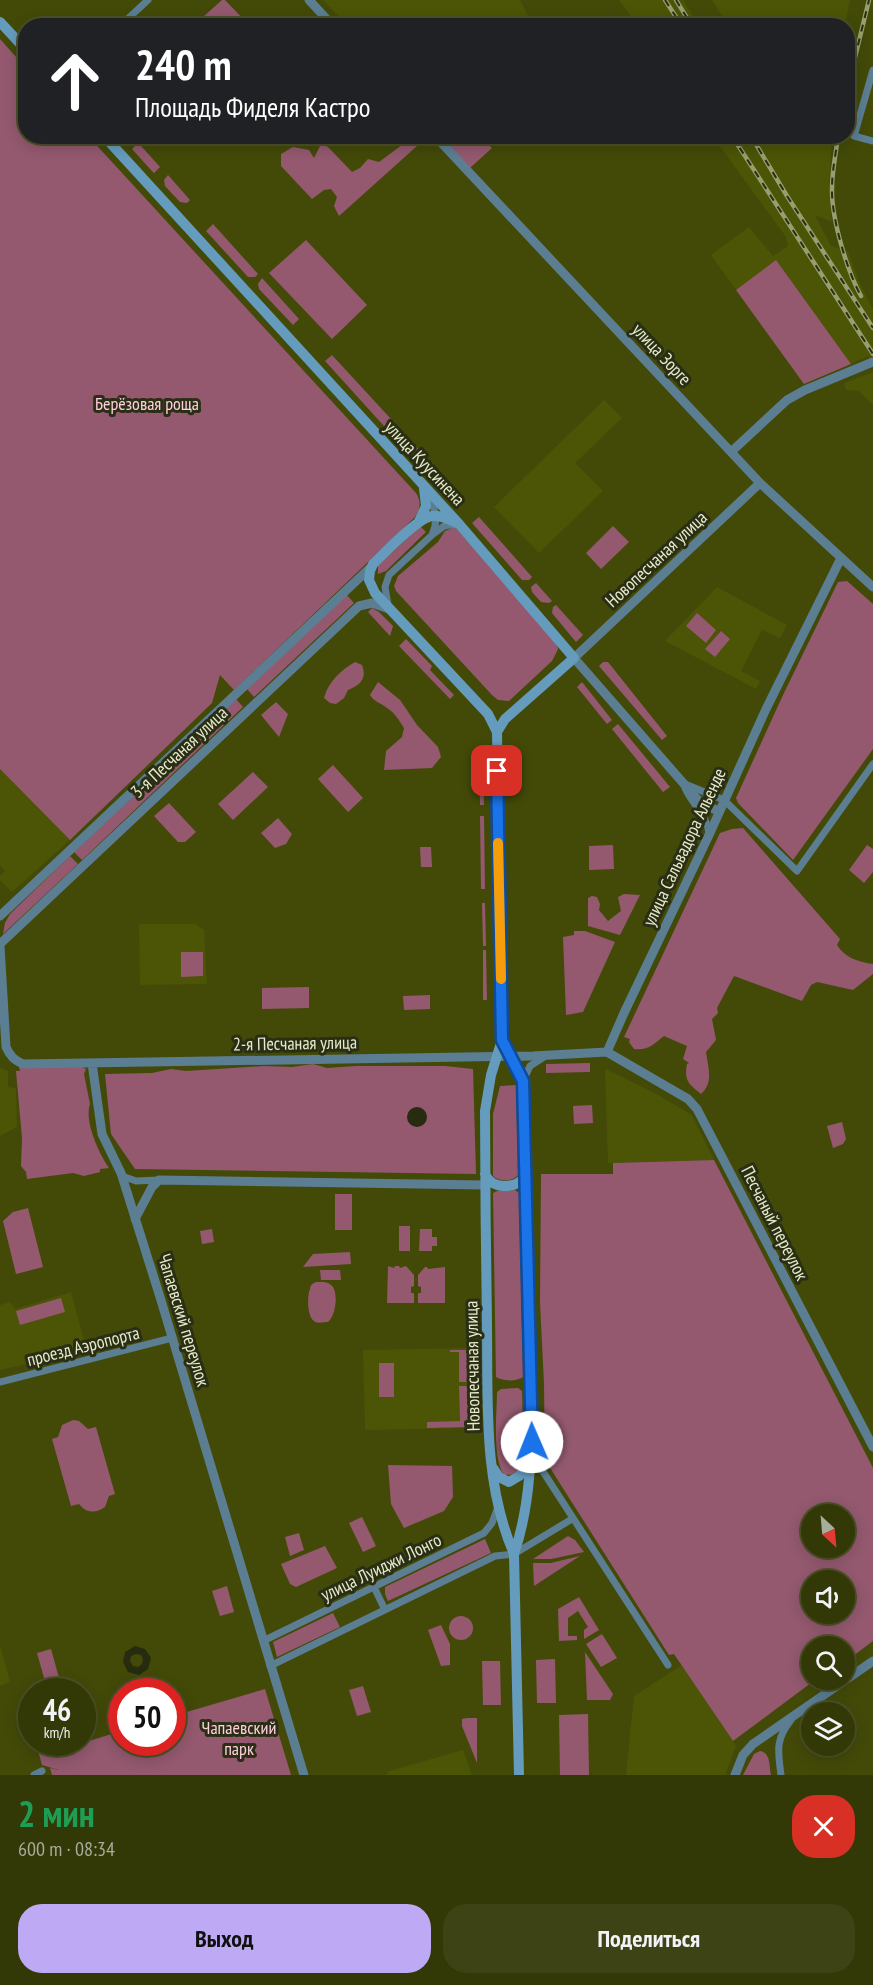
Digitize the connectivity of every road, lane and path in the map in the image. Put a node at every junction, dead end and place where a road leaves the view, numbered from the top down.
1 (148, 0) edge
2 (309, 0) edge
3 (129, 18) edge
4 (326, 18) edge
5 (0, 22) edge
6 (18, 41) edge
7 (873, 70) edge
8 (855, 133) edge
9 (855, 136) edge
10 (873, 141) edge
11 (111, 144) edge
12 (442, 144) edge
13 (873, 362) edge
14 (731, 452) junction
15 (760, 483) junction
16 (424, 487) junction
17 (436, 516) junction
18 (419, 521) junction
19 (459, 524) junction
20 (432, 534) junction
21 (841, 558) junction
22 (373, 564) junction
23 (873, 587) edge
24 (389, 609) junction
25 (574, 658) junction
26 (480, 706) junction
27 (511, 714) junction
28 (497, 732) junction
29 (873, 764) edge
30 (682, 783) junction
31 (724, 800) junction
32 (719, 811) junction
33 (709, 835) junction
34 (1, 916) edge
35 (0, 945) edge
36 (1, 971) edge
37 (502, 1040) junction
38 (607, 1052) junction
39 (547, 1055) junction
40 (498, 1056) junction
41 (510, 1056) junction
42 (92, 1063) junction
43 (523, 1081) junction
44 (484, 1174) junction
45 (122, 1176) junction
46 (525, 1176) junction
47 (159, 1180) junction
48 (485, 1185) junction
49 (135, 1219) junction
50 (172, 1338) junction
51 (0, 1382) edge
52 (873, 1447) edge
53 (531, 1458) junction
54 (491, 1464) junction
55 (498, 1507) junction
56 (572, 1519) junction
57 (514, 1554) junction
58 (374, 1587) junction
59 (385, 1610) junction
60 (263, 1641) junction
61 (873, 1661) edge
62 (668, 1665) dead end
63 (270, 1666) junction
64 (795, 1716) junction
65 (42, 1771) dead end
66 (34, 1775) edge
67 (304, 1775) edge
68 (519, 1775) edge
69 (735, 1775) edge
70 (781, 1775) edge

1 - 3 street
2 - 4 street
5 - 6 main road
7 - 8 street
9 - 10 street
11 - 16 main road, улица Куусинена
12 - 14 street, улица Зорге
13 - 14 street
14 - 15 street, улица Зорге
15 - 21 street, улица Зорге
15 - 25 street, Новопесчаная улица
16 - 17 street
16 - 18 main road
16 - 19 main road, улица Куусинена
17 - 18 main road
17 - 19 main road
17 - 20 street
18 - 22 main road
19 - 20 street
19 - 25 main road, улица Куусинена
20 - 24 street
21 - 23 street, улица Зорге
21 - 31 street, улица Сальвадора Альенде
22 - 24 main road
22 - 34 street, 3-я Песчаная улица
24 - 26 main road
24 - 35 street, 3-я Песчаная улица
25 - 27 main road
25 - 30 street, улица Куусинена
26 - 27 main road
26 - 28 main road
27 - 28 main road
28 - 37 main road
29 - 31 street
30 - 31 street
30 - 32 street, улица Куусинена
30 - 33 street
31 - 32 street, улица Сальвадора Альенде
32 - 33 street, улица Сальвадора Альенде
33 - 38 street, улица Сальвадора Альенде
35 - 36 street
36 - 42 street
37 - 40 main road
37 - 41 main road
38 - 39 street
38 - 52 street, Песчаный переулок
39 - 41 street
39 - 43 street
40 - 41 street
40 - 42 street, 2-я Песчаная улица
40 - 44 main road, Новопесчаная улица
41 - 43 main road
42 - 45 street, Чапаевский переулок
43 - 46 main road, Новопесчаная улица
44 - 46 main road
44 - 48 main road, Новопесчаная улица
45 - 47 street
45 - 49 street, Чапаевский переулок
46 - 53 main road, Новопесчаная улица
47 - 48 street
47 - 49 street
48 - 54 main road, Новопесчаная улица
49 - 50 street, Чапаевский переулок
50 - 51 street, проезд Аэропорта
50 - 60 street, Чапаевский переулок
53 - 54 main road
53 - 56 street
53 - 57 main road, Новопесчаная улица
54 - 55 main road, Новопесчаная улица
55 - 57 main road, Новопесчаная улица
55 - 58 street, улица Луиджи Лонго
56 - 57 street
56 - 62 street
57 - 59 street
57 - 68 main road, Новопесчаная улица
58 - 59 street
58 - 60 street, улица Луиджи Лонго
59 - 63 street
60 - 63 street, Чапаевский переулок
61 - 64 street
63 - 67 street, Чапаевский переулок
64 - 69 street
64 - 70 street
65 - 66 street

